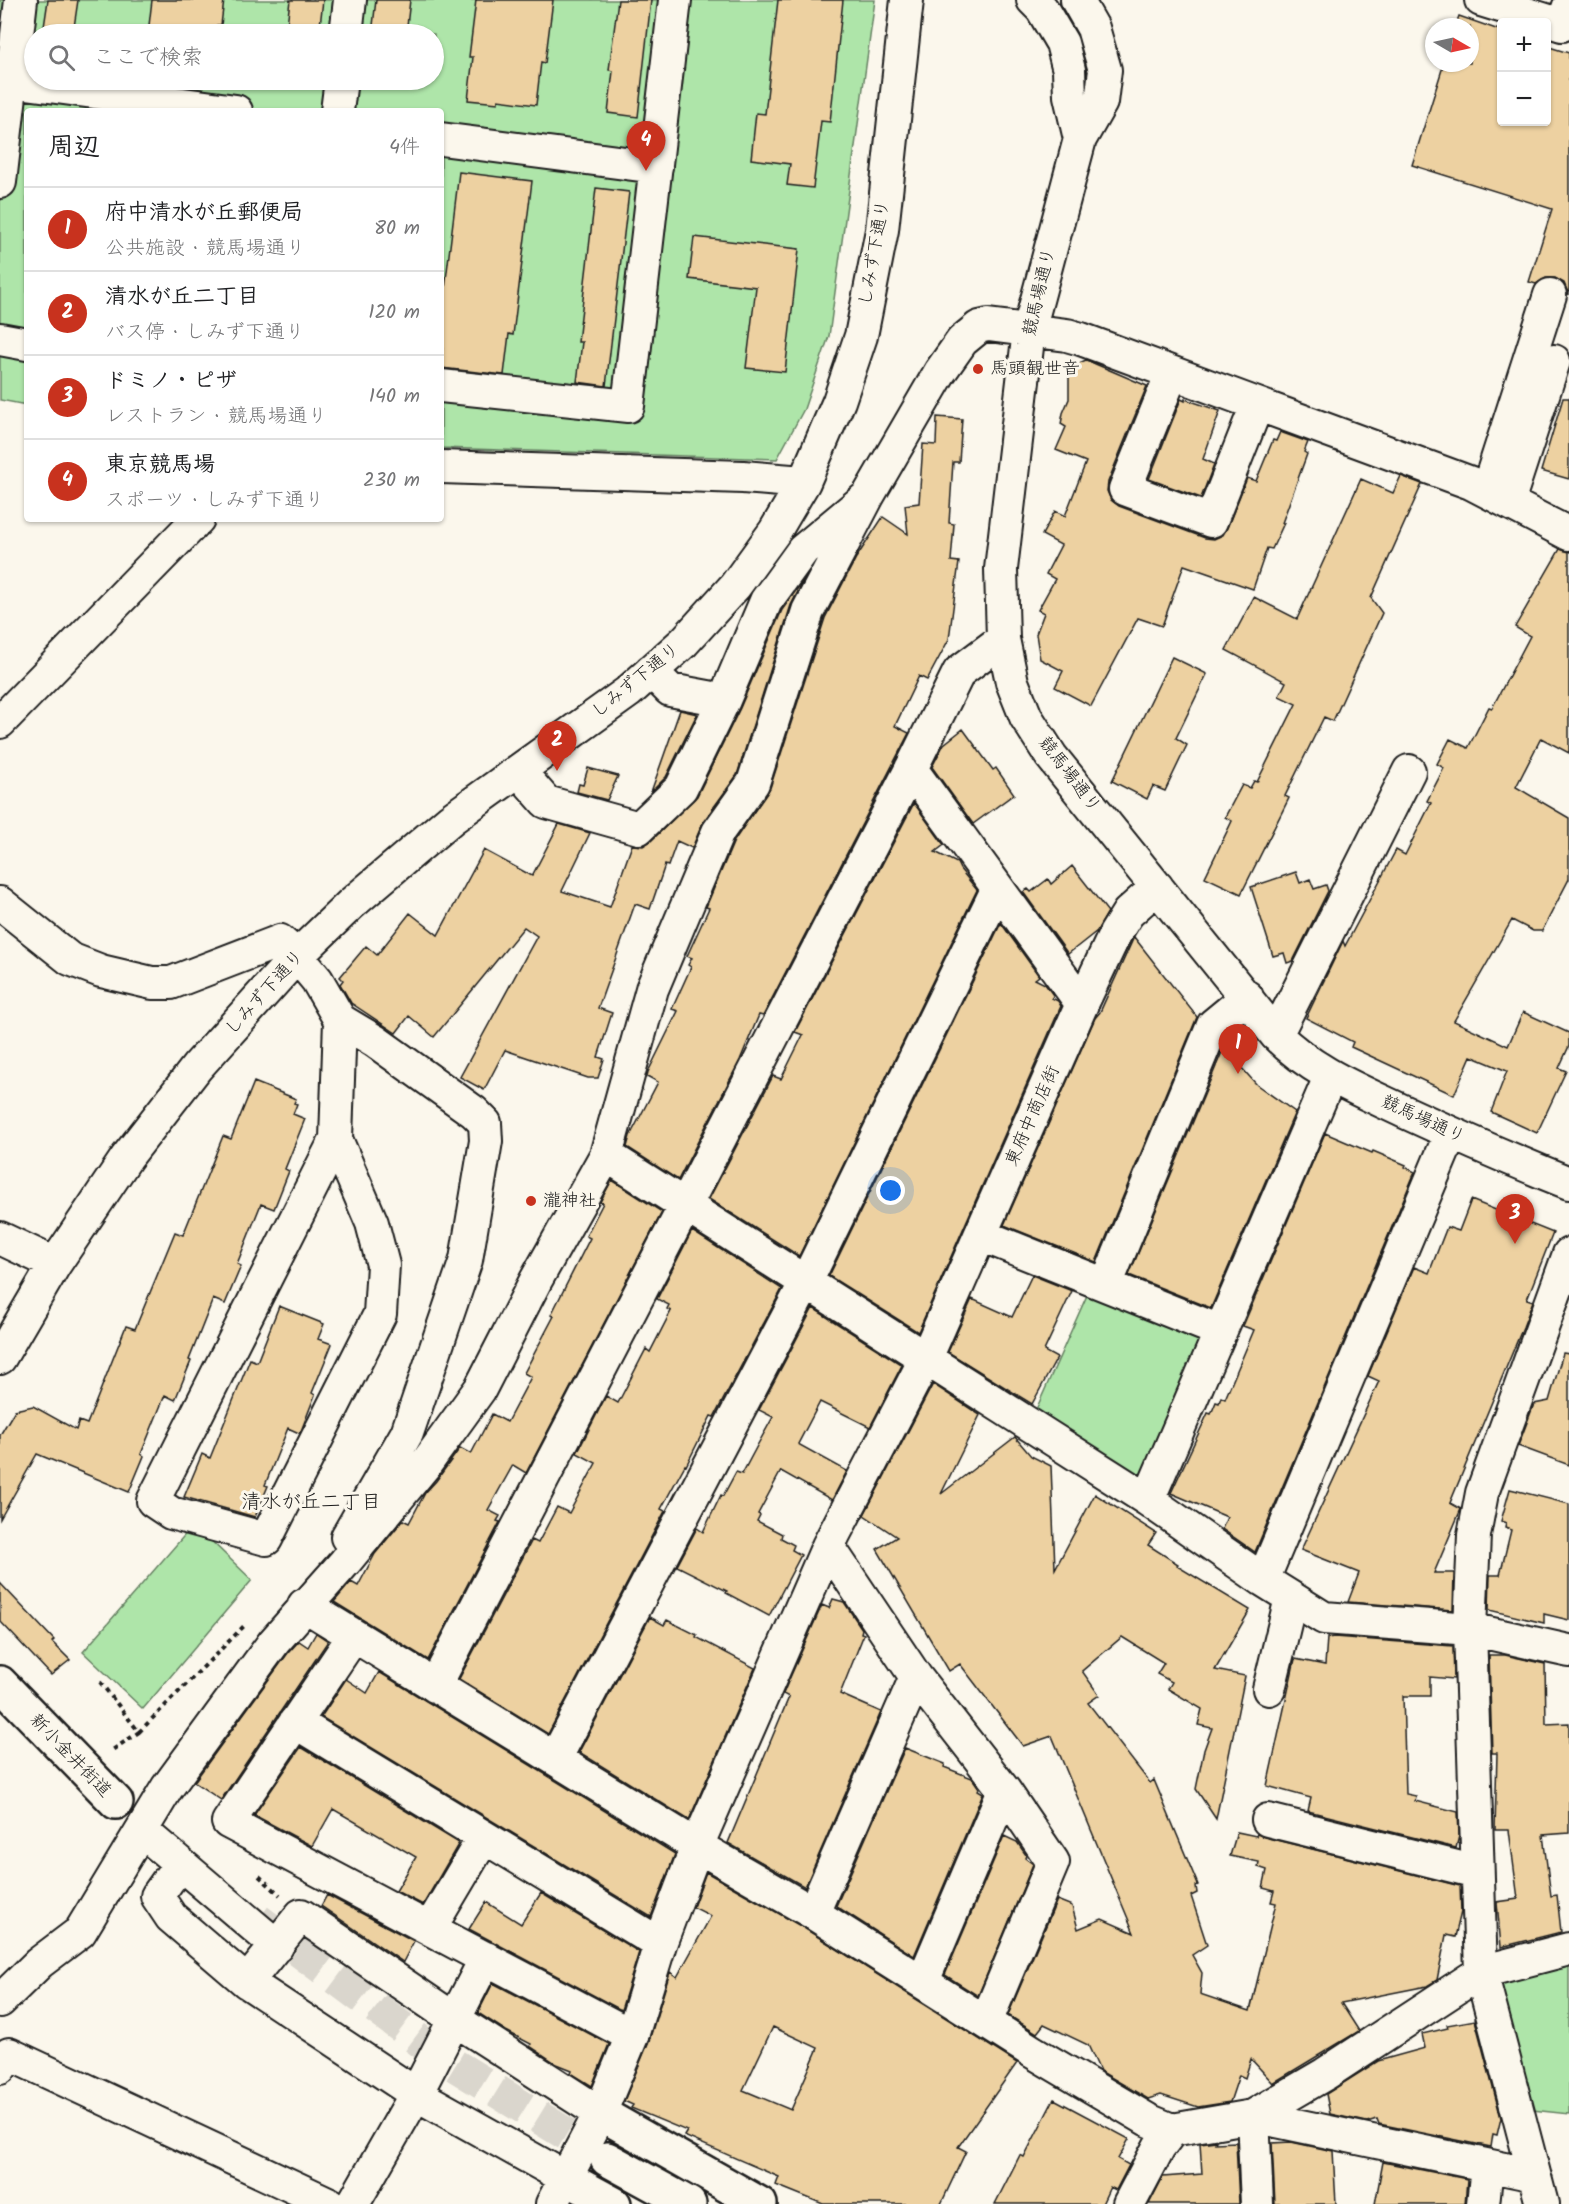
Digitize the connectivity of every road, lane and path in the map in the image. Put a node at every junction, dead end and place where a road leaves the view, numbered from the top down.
1 (21, 0) edge
2 (350, 0) edge
3 (675, 0) edge
4 (907, 0) edge
5 (1033, 0) edge
6 (1077, 0) edge
7 (1481, 0) edge
8 (1569, 6) edge
9 (347, 24) edge
10 (4, 78) edge
11 (24, 81) edge
12 (88, 90) edge
13 (340, 90) edge
14 (215, 108) edge
15 (337, 108) edge
16 (444, 138) edge
17 (1080, 139) junction
18 (656, 167) junction
19 (0, 182) edge
20 (1550, 295) dead end
21 (1029, 330) junction
22 (0, 339) edge
23 (24, 343) edge
24 (1554, 361) dead end
25 (1172, 373) junction
26 (444, 386) edge
27 (1257, 405) junction
28 (444, 467) edge
29 (804, 482) junction
30 (868, 496) junction
31 (1497, 497) junction
32 (195, 522) edge
33 (1569, 534) edge
34 (1003, 639) junction
35 (651, 671) junction
36 (724, 700) junction
37 (0, 722) edge
38 (911, 769) junction
39 (519, 771) junction
40 (1409, 771) dead end
41 (1157, 887) junction
42 (997, 890) junction
43 (0, 903) edge
44 (297, 956) junction
45 (1247, 997) junction
46 (1082, 1004) junction
47 (340, 1020) junction
48 (1276, 1035) junction
49 (1330, 1077) junction
50 (1451, 1133) junction
51 (336, 1139) junction
52 (606, 1155) junction
53 (1569, 1183) edge
54 (686, 1206) junction
55 (981, 1235) junction
56 (0, 1238) edge
57 (1569, 1254) edge
58 (55, 1264) junction
59 (806, 1282) junction
60 (1106, 1285) junction
61 (1220, 1331) junction
62 (0, 1358) edge
63 (926, 1358) junction
64 (1148, 1500) junction
65 (828, 1546) junction
66 (345, 1562) junction
67 (1263, 1580) junction
68 (1291, 1598) junction
69 (304, 1605) junction
70 (1470, 1629) junction
71 (353, 1637) junction
72 (1569, 1651) edge
73 (916, 1677) junction
74 (100, 1682) dead end
75 (0, 1683) edge
76 (435, 1686) junction
77 (1269, 1689) dead end
78 (295, 1722) junction
79 (110, 1752) dead end
80 (555, 1759) junction
81 (1004, 1790) junction
82 (116, 1802) dead end
83 (1268, 1820) dead end
84 (142, 1831) junction
85 (484, 1837) junction
86 (697, 1846) junction
87 (179, 1865) junction
88 (1477, 1872) junction
89 (258, 1875) dead end
90 (813, 1913) junction
91 (301, 1915) junction
92 (430, 1928) junction
93 (660, 1944) junction
94 (277, 1946) junction
95 (1569, 1949) edge
96 (486, 1958) junction
97 (1481, 1972) junction
98 (923, 1981) junction
99 (248, 1982) junction
100 (0, 2001) edge
101 (454, 2019) junction
102 (986, 2022) junction
103 (632, 2036) junction
104 (0, 2068) edge
105 (416, 2094) junction
106 (600, 2113) junction
107 (1253, 2115) junction
108 (1172, 2130) junction
109 (608, 2159) tunnel mouth
110 (1487, 2166) junction
111 (1538, 2189) edge
112 (559, 2191) edge
113 (310, 2200) edge
114 (353, 2204) edge
115 (614, 2204) edge
116 (689, 2204) edge
117 (760, 2204) edge
118 (1129, 2204) edge
119 (1257, 2204) edge
120 (1483, 2204) edge

1 - 10 street
2 - 9 street
3 - 18 street
4 - 29 street, しみず下通り
5 - 17 street, 競馬場通り
6 - 17 street, 競馬場通り
7 - 8 street
10 - 11 street
10 - 19 street
12 - 14 street
13 - 15 street
16 - 18 street
17 - 21 street, 競馬場通り
18 - 26 street
20 - 31 street
21 - 25 street
21 - 30 street
21 - 34 street, 競馬場通り
22 - 23 street
24 - 31 street
25 - 27 street
25 - 27 street
27 - 31 street
28 - 29 street
29 - 35 street, しみず下通り
30 - 36 street
30 - 52 street
31 - 33 street
32 - 37 street
34 - 38 street
34 - 41 street, 競馬場通り
35 - 36 street
35 - 39 street, しみず下通り
36 - 39 street
38 - 42 street
38 - 54 street
39 - 44 street, しみず下通り
40 - 48 street
41 - 45 street, 競馬場通り
41 - 46 street, 東府中商店街
42 - 46 street
42 - 59 street
43 - 44 street
44 - 47 street
44 - 58 street, しみず下通り
45 - 48 street, 競馬場通り
45 - 60 street
46 - 55 street, 東府中商店街
47 - 51 street
47 - 66 street
48 - 49 street, 競馬場通り
49 - 50 street, 競馬場通り
49 - 61 street
50 - 53 street, 競馬場通り
50 - 67 street
51 - 51 street
52 - 54 street
52 - 66 street
54 - 59 street
54 - 76 street
55 - 60 street
55 - 63 street, 東府中商店街
56 - 58 street
57 - 70 street
58 - 62 street, しみず下通り
59 - 63 street
59 - 80 street
60 - 61 street
61 - 64 street
63 - 64 street
63 - 65 street, 東府中商店街
64 - 67 street
65 - 73 street
65 - 86 street, 東府中商店街
66 - 69 street
67 - 68 street
68 - 70 street
68 - 77 street
69 - 71 street
69 - 84 street
70 - 72 street
70 - 88 street
71 - 76 street
71 - 78 street
73 - 81 street
73 - 90 street
74 - 79 path
75 - 82 main road, 新小金井街道
76 - 80 street
78 - 85 street
78 - 92 street
80 - 86 street
81 - 98 street
81 - 102 street
83 - 88 street
84 - 87 street
84 - 100 street
85 - 92 street
85 - 93 street
86 - 90 street
86 - 93 street, 東府中商店街
87 - 94 street
87 - 99 street
88 - 97 street
89 - 91 path
90 - 98 street
91 - 94 street
91 - 101 street
92 - 96 street
93 - 103 street, 東府中商店街
94 - 99 street
95 - 97 street
96 - 101 street
96 - 103 street
97 - 107 street
97 - 111 street
98 - 102 street
99 - 105 street
101 - 105 street
101 - 106 street
102 - 108 street
103 - 106 street, 東府中商店街
104 - 113 street
105 - 112 street
105 - 114 street
106 - 112 street, 東府中商店街
106 - 117 main road
107 - 108 street
107 - 110 street
107 - 119 street
108 - 118 street
109 - 116 main road
110 - 111 street
110 - 120 street
112 - 115 main road

